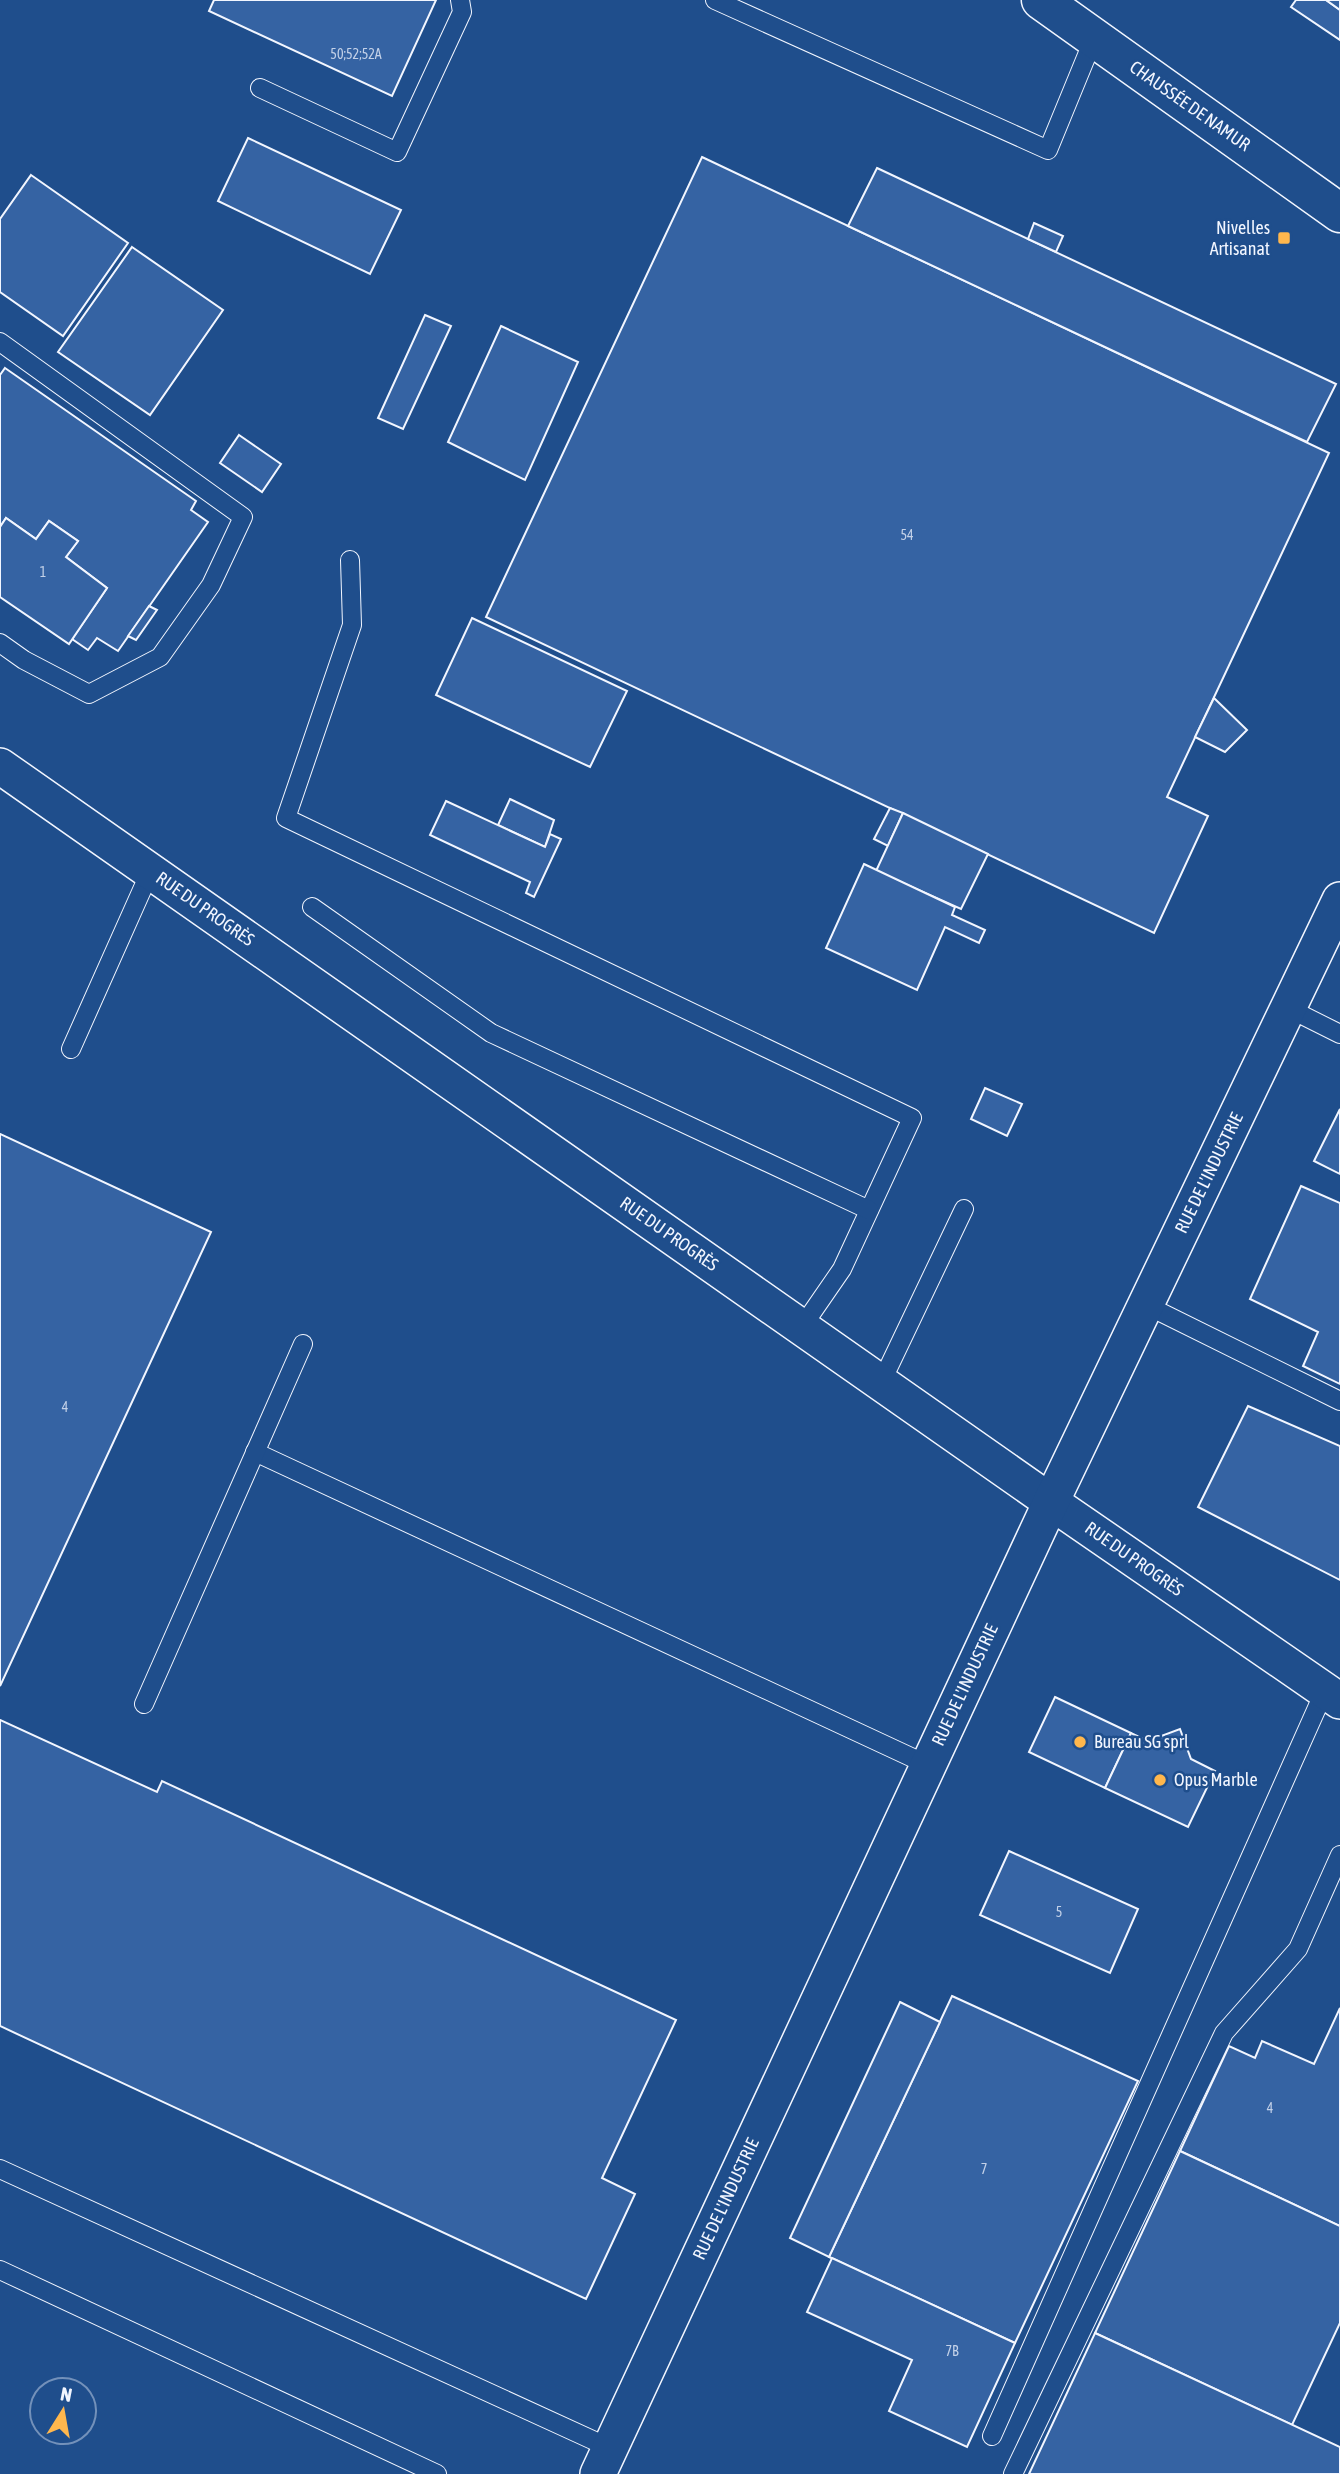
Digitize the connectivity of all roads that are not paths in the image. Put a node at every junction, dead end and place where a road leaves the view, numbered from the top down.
1 (460, 0) edge
2 (715, 0) edge
3 (1041, 0) edge
4 (1094, 38) junction
5 (260, 88) dead end
6 (1340, 212) edge
7 (0, 342) edge
8 (350, 560) dead end
9 (0, 643) edge
10 (0, 766) edge
11 (150, 872) junction
12 (312, 907) dead end
13 (1338, 911) edge
14 (1288, 1008) junction
15 (1340, 1034) edge
16 (71, 1049) dead end
17 (964, 1209) dead end
18 (869, 1210) junction
19 (1146, 1305) junction
20 (802, 1327) junction
21 (303, 1344) dead end
22 (881, 1383) junction
23 (1340, 1401) edge
24 (255, 1452) junction
25 (1051, 1502) junction
26 (1332, 1696) edge
27 (144, 1704) dead end
28 (928, 1765) junction
29 (1340, 1855) edge
30 (0, 2169) edge
31 (0, 2270) edge
32 (992, 2436) dead end
33 (604, 2461) edge
34 (438, 2474) edge
35 (1013, 2474) edge

1 - 5 lane
2 - 4 lane
3 - 4 main road, CHAUSSÉE DE NAMUR
4 - 6 main road, CHAUSSÉE DE NAMUR
7 - 9 lane
8 - 18 lane
10 - 11 street, RUE DU PROGRÈS
11 - 16 lane
11 - 20 street, RUE DU PROGRÈS
12 - 18 lane
13 - 14 street, RUE DE L'INDUSTRIE
14 - 15 lane
14 - 19 street, RUE DE L'INDUSTRIE
17 - 22 lane
18 - 20 lane
19 - 23 lane
19 - 25 street, RUE DE L'INDUSTRIE
20 - 22 street, RUE DU PROGRÈS
21 - 24 lane
22 - 25 street, RUE DU PROGRÈS
24 - 27 lane
24 - 28 lane
25 - 26 street, RUE DU PROGRÈS
25 - 28 street, RUE DE L'INDUSTRIE
26 - 32 lane
28 - 33 street, RUE DE L'INDUSTRIE
29 - 35 lane
30 - 33 lane
31 - 34 lane

